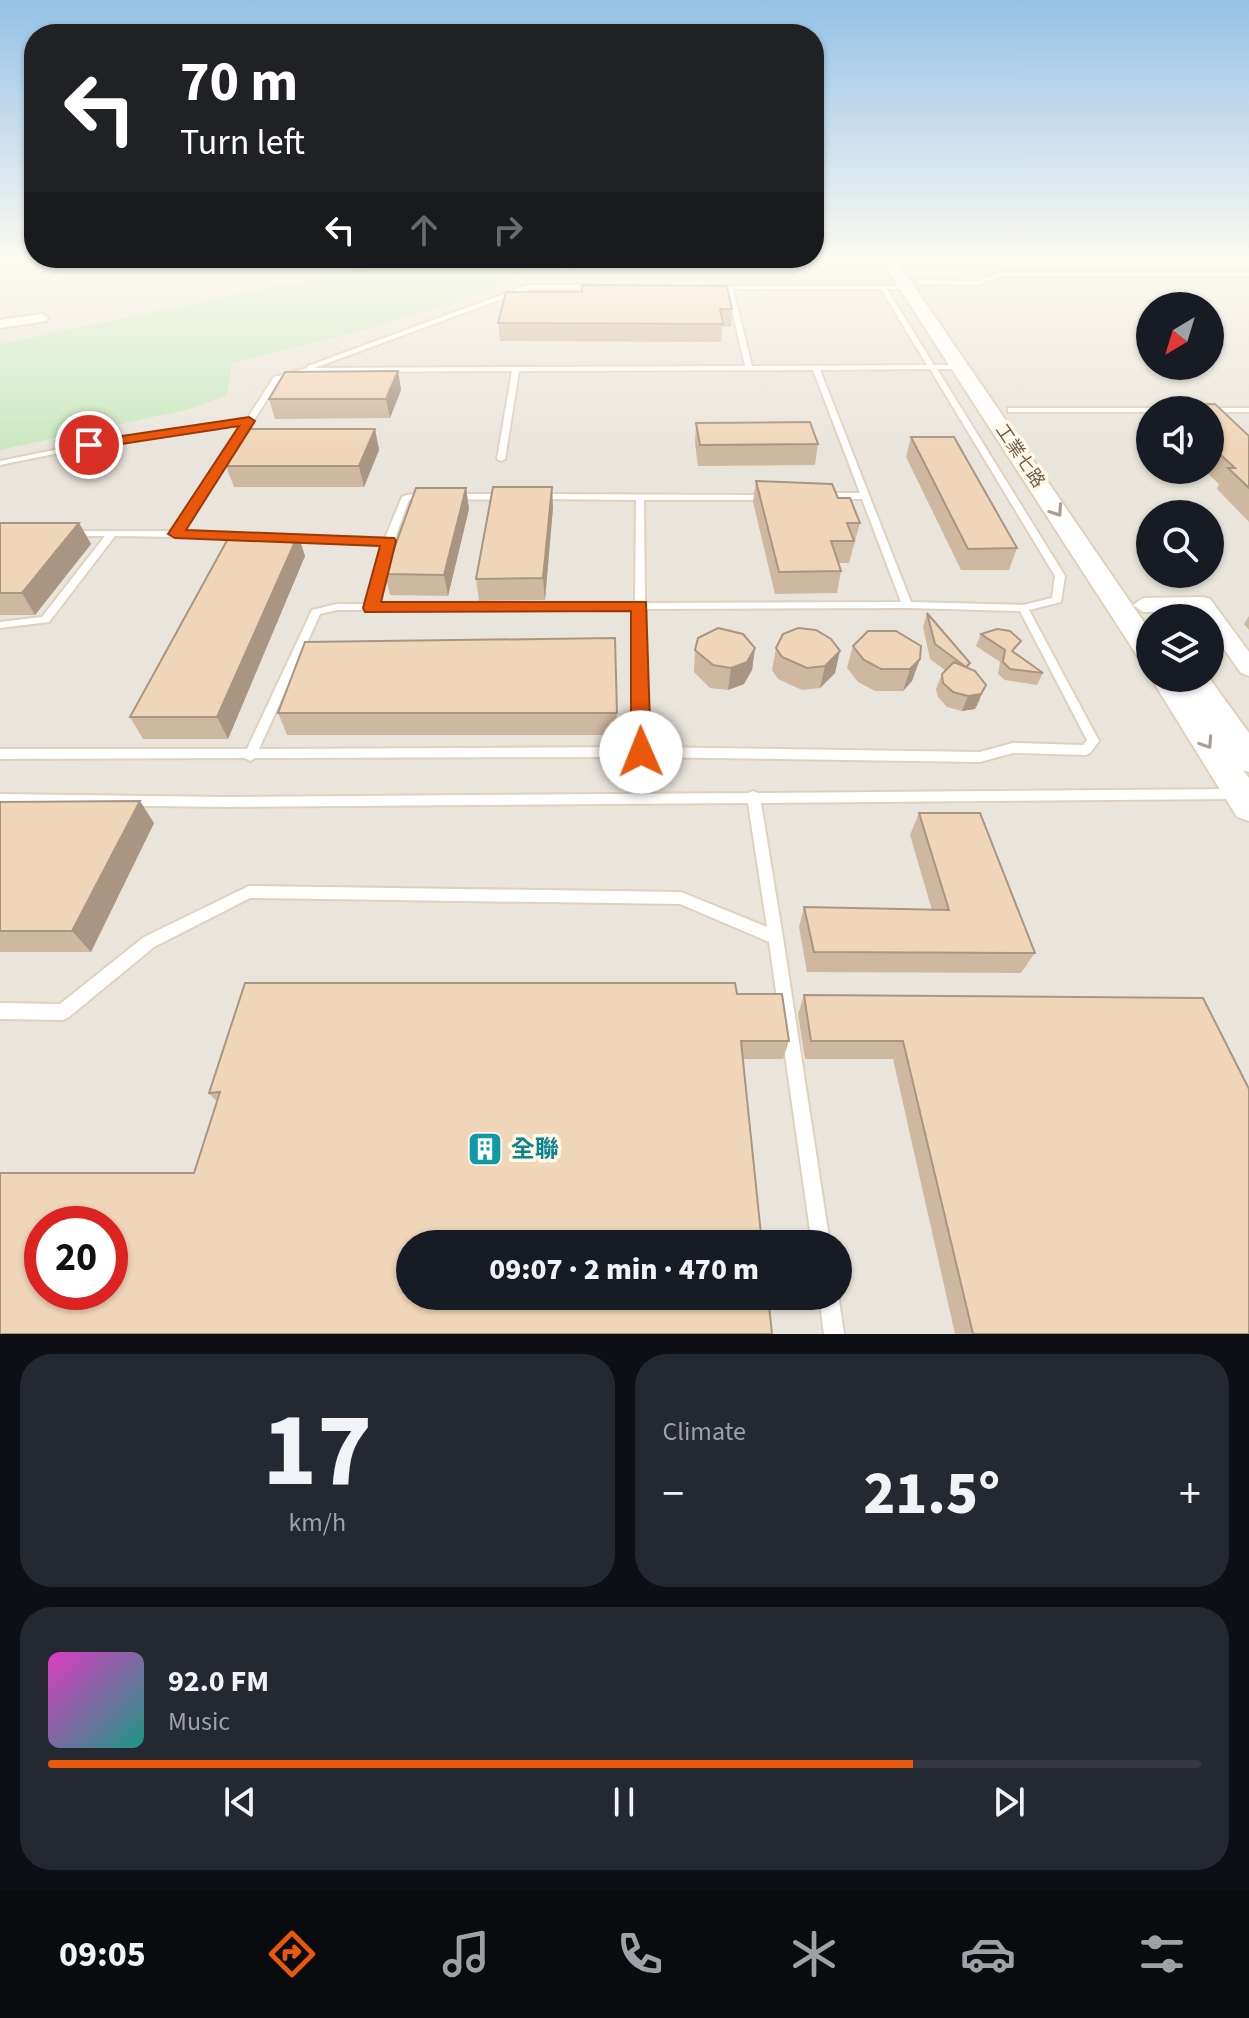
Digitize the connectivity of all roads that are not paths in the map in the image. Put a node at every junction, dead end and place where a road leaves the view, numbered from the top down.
1 (432, 322) edge
2 (738, 322) edge
3 (903, 322) edge
4 (935, 322) edge
5 (942, 322) edge
6 (961, 367) junction
7 (816, 368) junction
8 (930, 368) junction
9 (516, 369) junction
10 (749, 369) junction
11 (303, 370) junction
12 (1011, 410) junction
13 (1136, 410) edge
14 (1224, 410) edge
15 (1249, 410) edge
16 (249, 421) junction
17 (501, 459) dead end
18 (0, 463) edge
19 (866, 496) junction
20 (515, 497) edge
21 (531, 497) edge
22 (640, 497) junction
23 (776, 497) edge
24 (806, 497) edge
25 (56, 533) edge
26 (112, 533) junction
27 (175, 534) junction
28 (251, 536) edge
29 (282, 537) edge
30 (389, 541) junction
31 (1142, 604) edge
32 (907, 605) junction
33 (640, 606) junction
34 (371, 608) junction
35 (1023, 608) junction
36 (0, 625) edge
37 (1136, 632) edge
38 (1224, 633) edge
39 (1249, 668) edge
40 (1175, 692) edge
41 (1203, 692) edge
42 (641, 752) junction
43 (0, 754) edge
44 (250, 756) junction
45 (1249, 759) edge
46 (753, 796) junction
47 (0, 799) edge
48 (1244, 800) edge
49 (776, 938) junction
50 (0, 1011) edge
51 (819, 1230) edge
52 (831, 1310) edge
53 (834, 1334) edge

1 - 11 lane
2 - 10 lane
3 - 8 lane
4 - 6 street, 工業七路
5 - 12 street, 工業七路
6 - 8 lane
6 -> 37 street, 工業七路
7 - 8 lane
7 - 10 lane
7 - 19 lane
8 - 35 lane
9 - 10 lane
9 - 11 lane
9 - 17 lane
11 - 16 lane
12 - 13 lane
12 - 31 street, 工業七路
14 - 15 lane
16 - 18 lane
16 - 27 lane
19 - 24 lane
19 - 32 lane
20 - 30 lane
21 - 22 lane
22 - 23 lane
22 - 33 lane
25 - 26 lane
26 - 27 lane
26 - 36 lane
27 - 28 lane
29 - 30 lane
30 - 34 lane
32 - 33 lane
32 - 35 lane
33 - 34 lane
33 - 42 lane
34 - 44 lane
35 - 42 lane
38 - 39 street
40 -> 48 street
41 - 45 street
42 - 44 lane
43 - 44 lane
46 - 47 lane
46 - 48 lane
46 - 49 lane
49 - 50 lane
49 - 51 lane
52 - 53 lane

